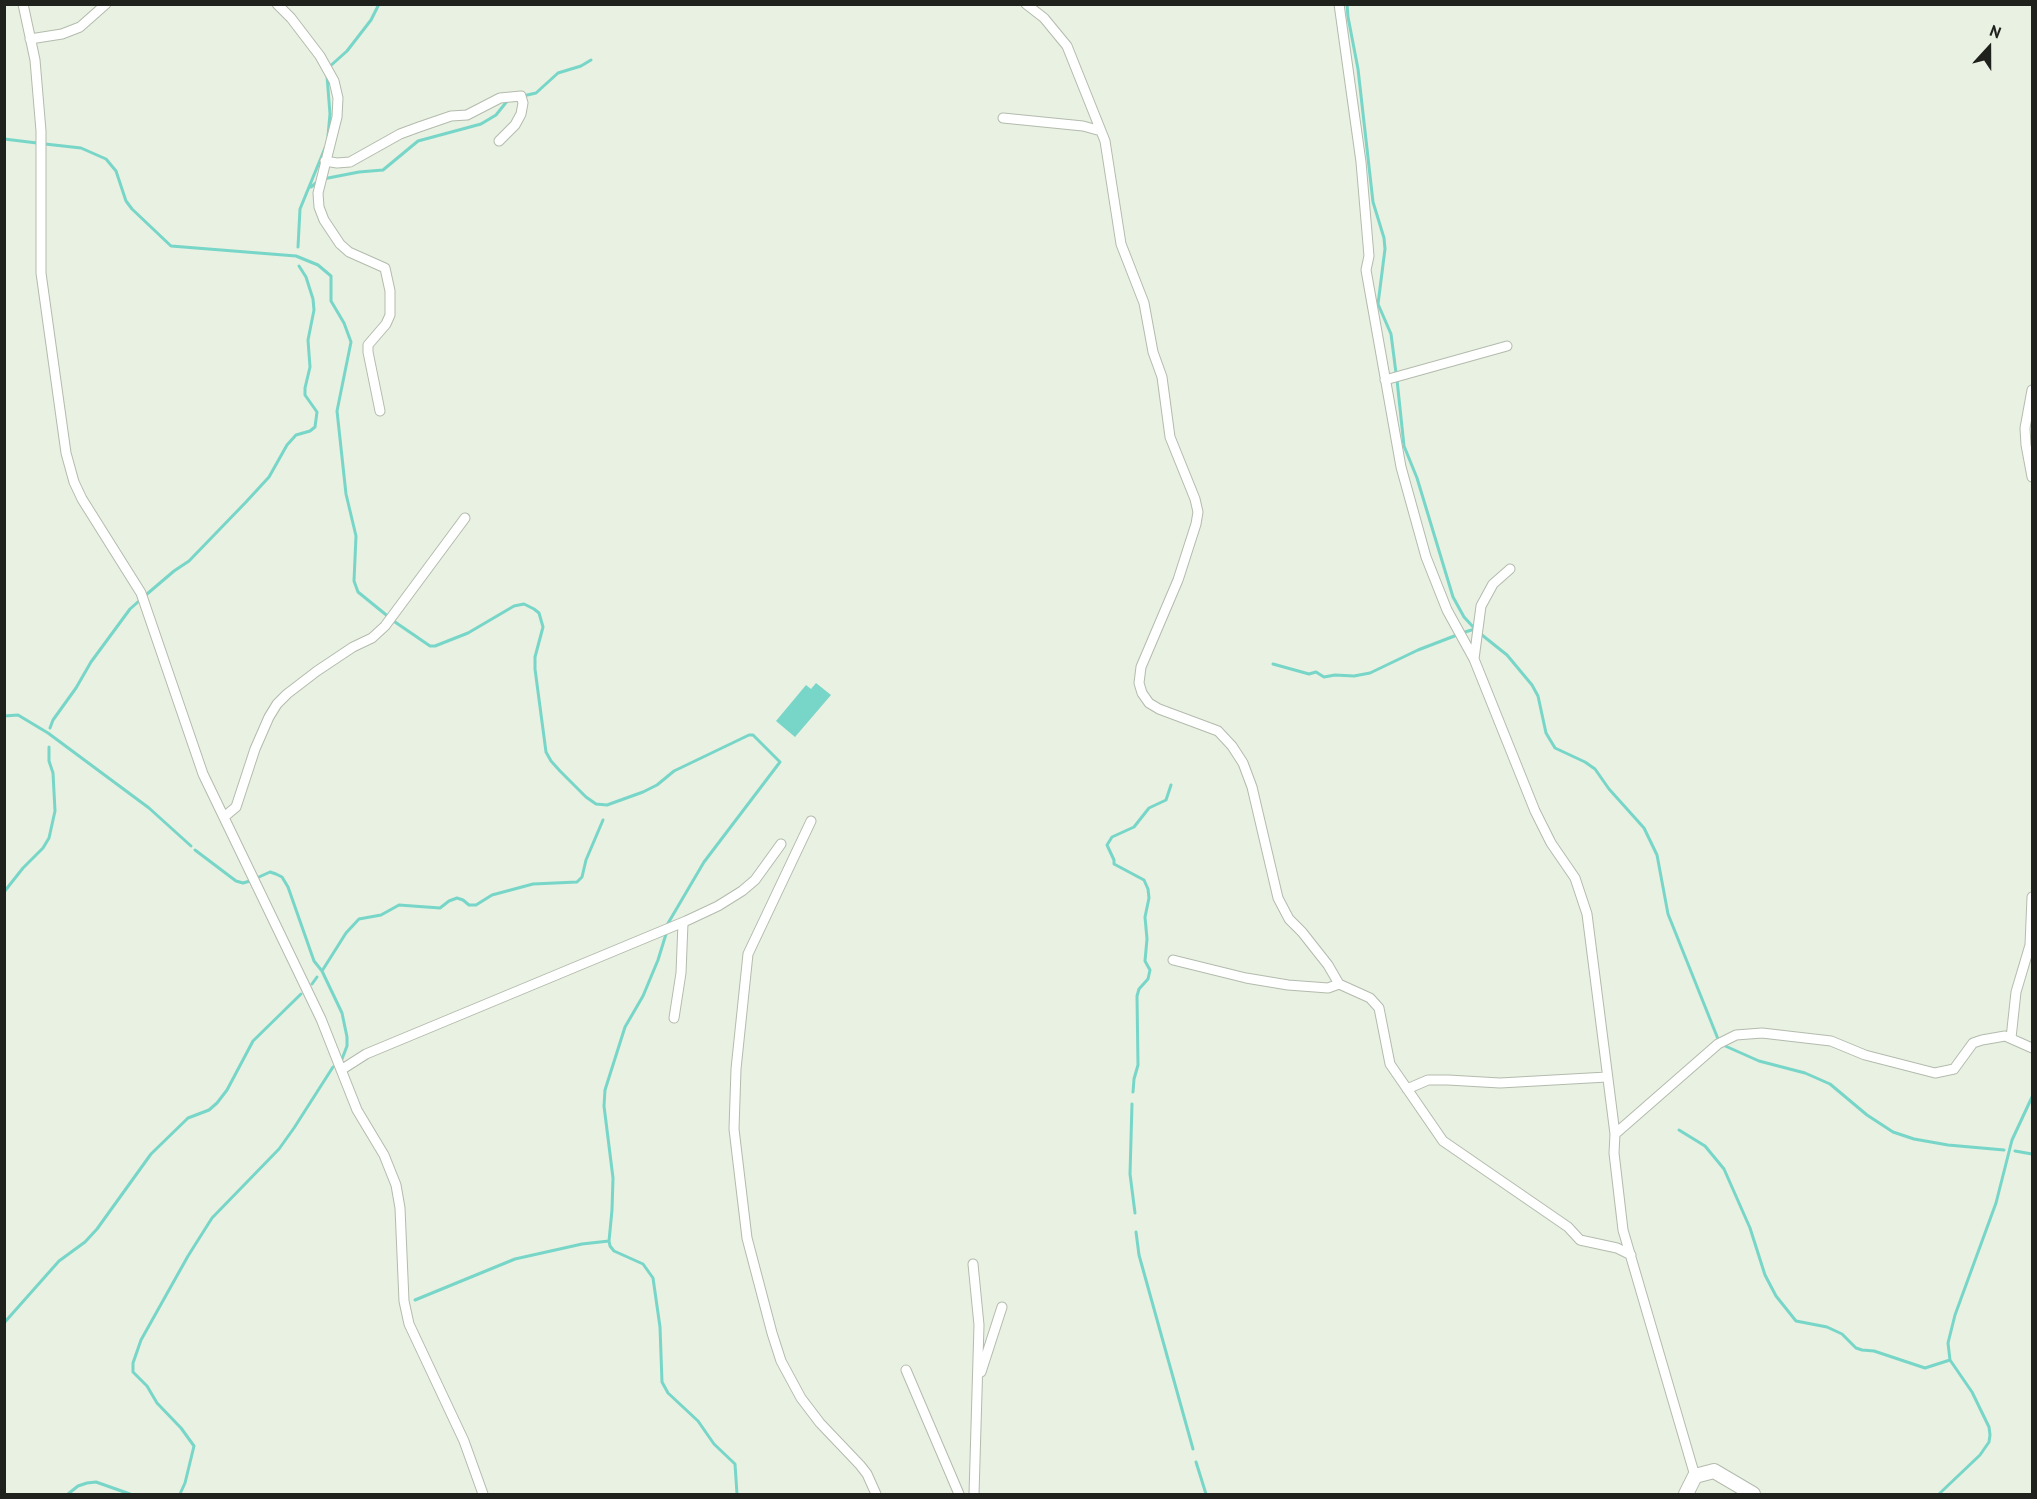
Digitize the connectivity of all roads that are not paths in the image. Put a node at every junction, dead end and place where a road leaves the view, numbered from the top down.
1 (23, 4) edge
2 (106, 4) edge
3 (277, 4) edge
4 (1026, 4) edge
5 (1339, 4) edge
6 (30, 39) junction
7 (1003, 118) dead end
8 (1101, 131) junction
9 (499, 141) dead end
10 (325, 161) junction
11 (1507, 346) dead end
12 (1385, 380) junction
13 (2032, 390) edge
14 (380, 411) dead end
15 (2032, 477) edge
16 (465, 518) dead end
17 (1510, 569) dead end
18 (1474, 659) junction
19 (224, 817) junction
20 (811, 821) dead end
21 (781, 844) dead end
22 (2032, 897) edge
23 (683, 923) junction
24 (1173, 960) dead end
25 (1339, 984) junction
26 (674, 1018) dead end
27 (2011, 1038) junction
28 (2032, 1048) edge
29 (341, 1070) junction
30 (1607, 1077) junction
31 (1407, 1089) junction
32 (1615, 1134) junction
33 (1631, 1255) junction
34 (973, 1264) dead end
35 (1002, 1307) dead end
36 (906, 1370) dead end
37 (977, 1383) junction
38 (1695, 1476) junction
39 (483, 1494) edge
40 (876, 1494) edge
41 (959, 1494) edge
42 (974, 1494) edge
43 (1686, 1494) edge
44 (1753, 1494) edge

1 - 6 street
2 - 6 street
3 - 10 street
4 - 8 street
5 - 12 street
6 - 19 street
7 - 8 street
8 - 25 street
9 - 10 street
10 - 14 street
11 - 12 street
12 - 18 street
13 - 15 street
16 - 19 street
17 - 18 street
18 - 30 street
19 - 29 street
20 - 40 street
21 - 23 street
22 - 27 street
23 - 26 street
23 - 29 street
24 - 25 street
25 - 31 street
27 - 28 street
27 - 32 street
29 - 39 street
30 - 31 street
30 - 32 street
31 - 33 street
32 - 33 street
33 - 38 street
34 - 37 street
35 - 37 street
36 - 41 street
37 - 42 street
38 - 43 street
38 - 44 street

